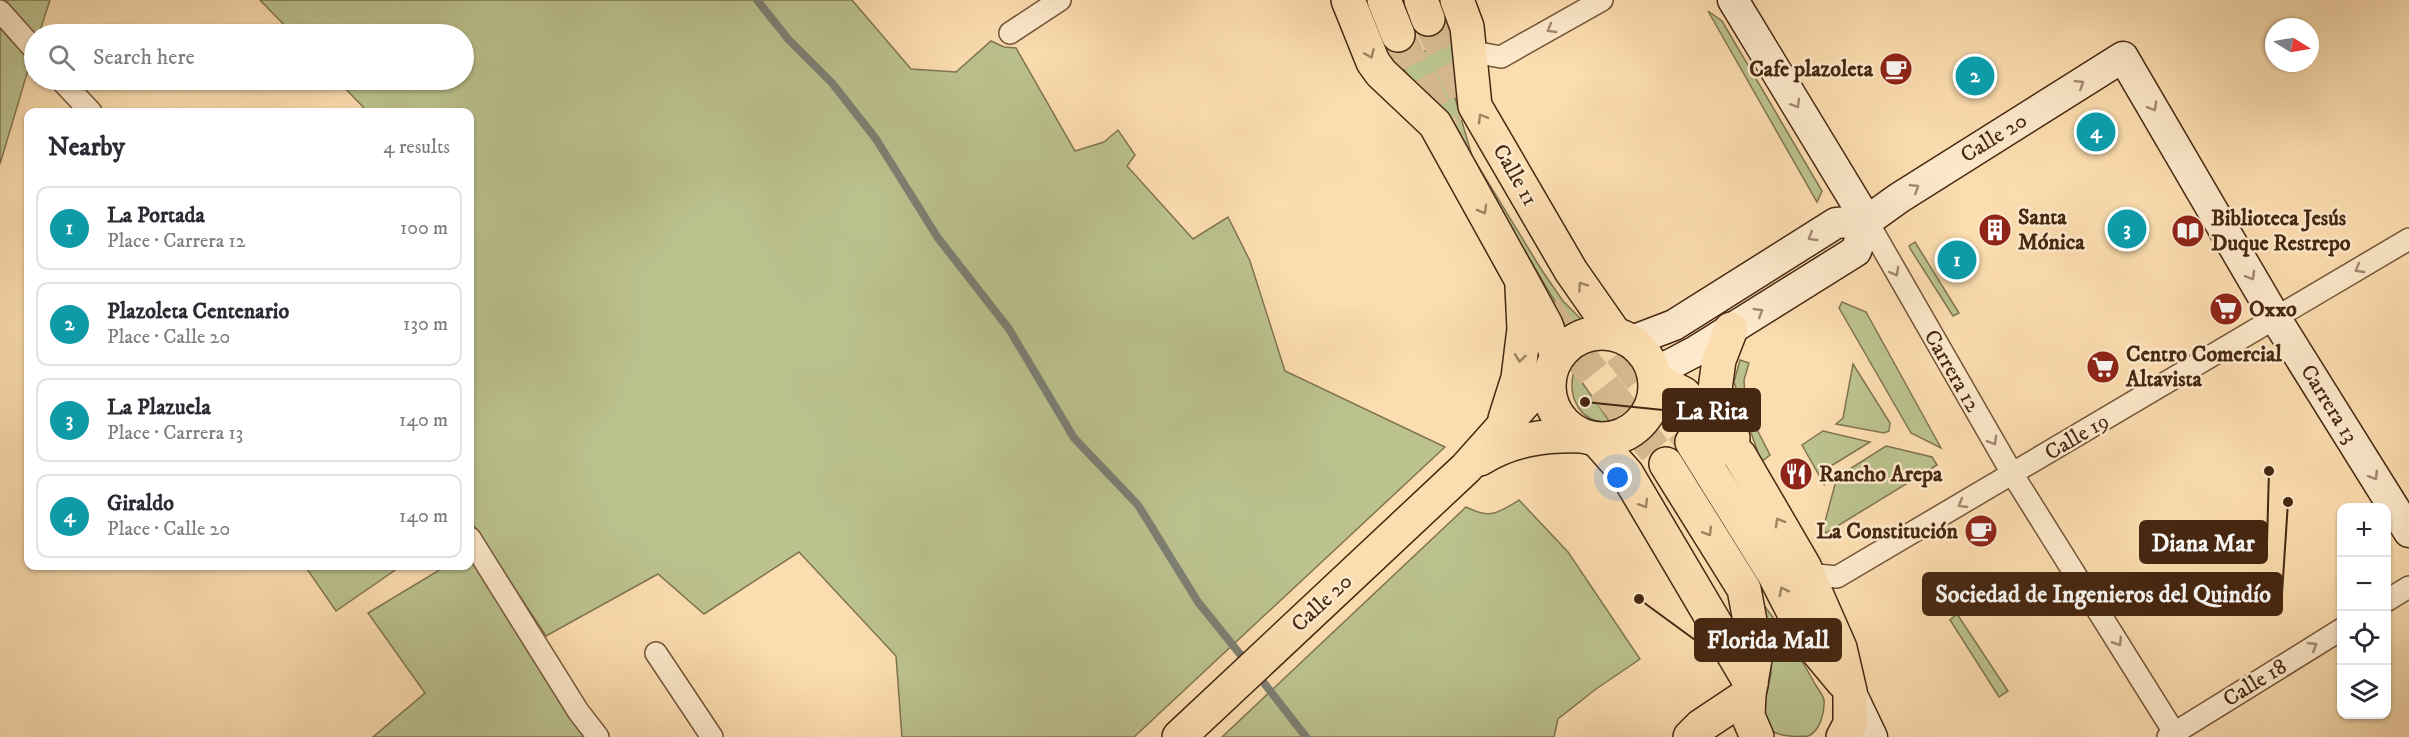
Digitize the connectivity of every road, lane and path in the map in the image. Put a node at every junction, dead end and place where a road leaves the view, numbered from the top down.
1 (1060, 0) edge
2 (1348, 0) edge
3 (1384, 0) edge
4 (1457, 0) edge
5 (1602, 0) edge
6 (1733, 0) edge
7 (0, 10) edge
8 (1010, 33) dead end
9 (1398, 35) tunnel mouth
10 (24, 38) edge
11 (1468, 38) junction
12 (2123, 57) joint
13 (70, 90) edge
14 (87, 108) edge
15 (1867, 221) junction
16 (2409, 239) edge
17 (1521, 279) junction
18 (2276, 319) junction
19 (1731, 329) junction
20 (1624, 338) junction
21 (1553, 366) junction
22 (1654, 376) junction
23 (1503, 427) junction
24 (1590, 438) junction
25 (1692, 442) tunnel mouth
26 (1740, 456) junction
27 (1666, 464) tunnel mouth
28 (1466, 468) junction
29 (2013, 475) junction
30 (2409, 532) edge
31 (474, 544) edge
32 (1804, 566) junction
33 (2409, 587) edge
34 (2391, 598) edge
35 (2337, 632) edge
36 (656, 653) dead end
37 (1750, 689) junction
38 (1850, 691) junction
39 (2173, 736) edge
40 (598, 737) edge
41 (712, 737) edge
42 (1179, 737) edge
43 (1690, 737) edge
44 (1757, 737) edge
45 (1843, 737) edge
46 (1872, 737) edge

1 - 8 street
2 -> 17 main road
3 - 9 main road
4 - 11 main road, Calle 11
5 -> 11 street
6 -> 15 street, Carrera 12
7 - 10 street
20 -> 11 main road, Calle 11
15 -> 12 street, Calle 20
12 -> 18 street, Carrera 13
13 - 14 street
19 -> 15 street
15 -> 20 street
15 -> 29 street, Carrera 12
16 -> 18 street, Calle 19
17 - 21 main road
17 -> 23 main road
18 - 29 street, Calle 19
18 -> 30 street, Carrera 13
19 - 22 street
19 - 26 main road
20 - 21 main road
20 - 22 main road
21 - 23 main road, Calle 20
21 - 24 main road
22 - 24 main road
22 - 26 main road
23 - 28 main road, Calle 20
24 - 28 main road, Calle 20
24 -> 37 main road
38 -> 25 main road
32 -> 26 main road
27 -> 37 main road
28 - 42 main road, Calle 20
29 -> 32 street, Calle 19
29 -> 39 street, Carrera 12
31 - 40 street
32 - 38 main road
33 - 34 street
39 -> 35 street, Calle 18
36 - 41 street
37 - 43 main road
37 - 44 main road
38 - 45 main road
38 - 46 street

